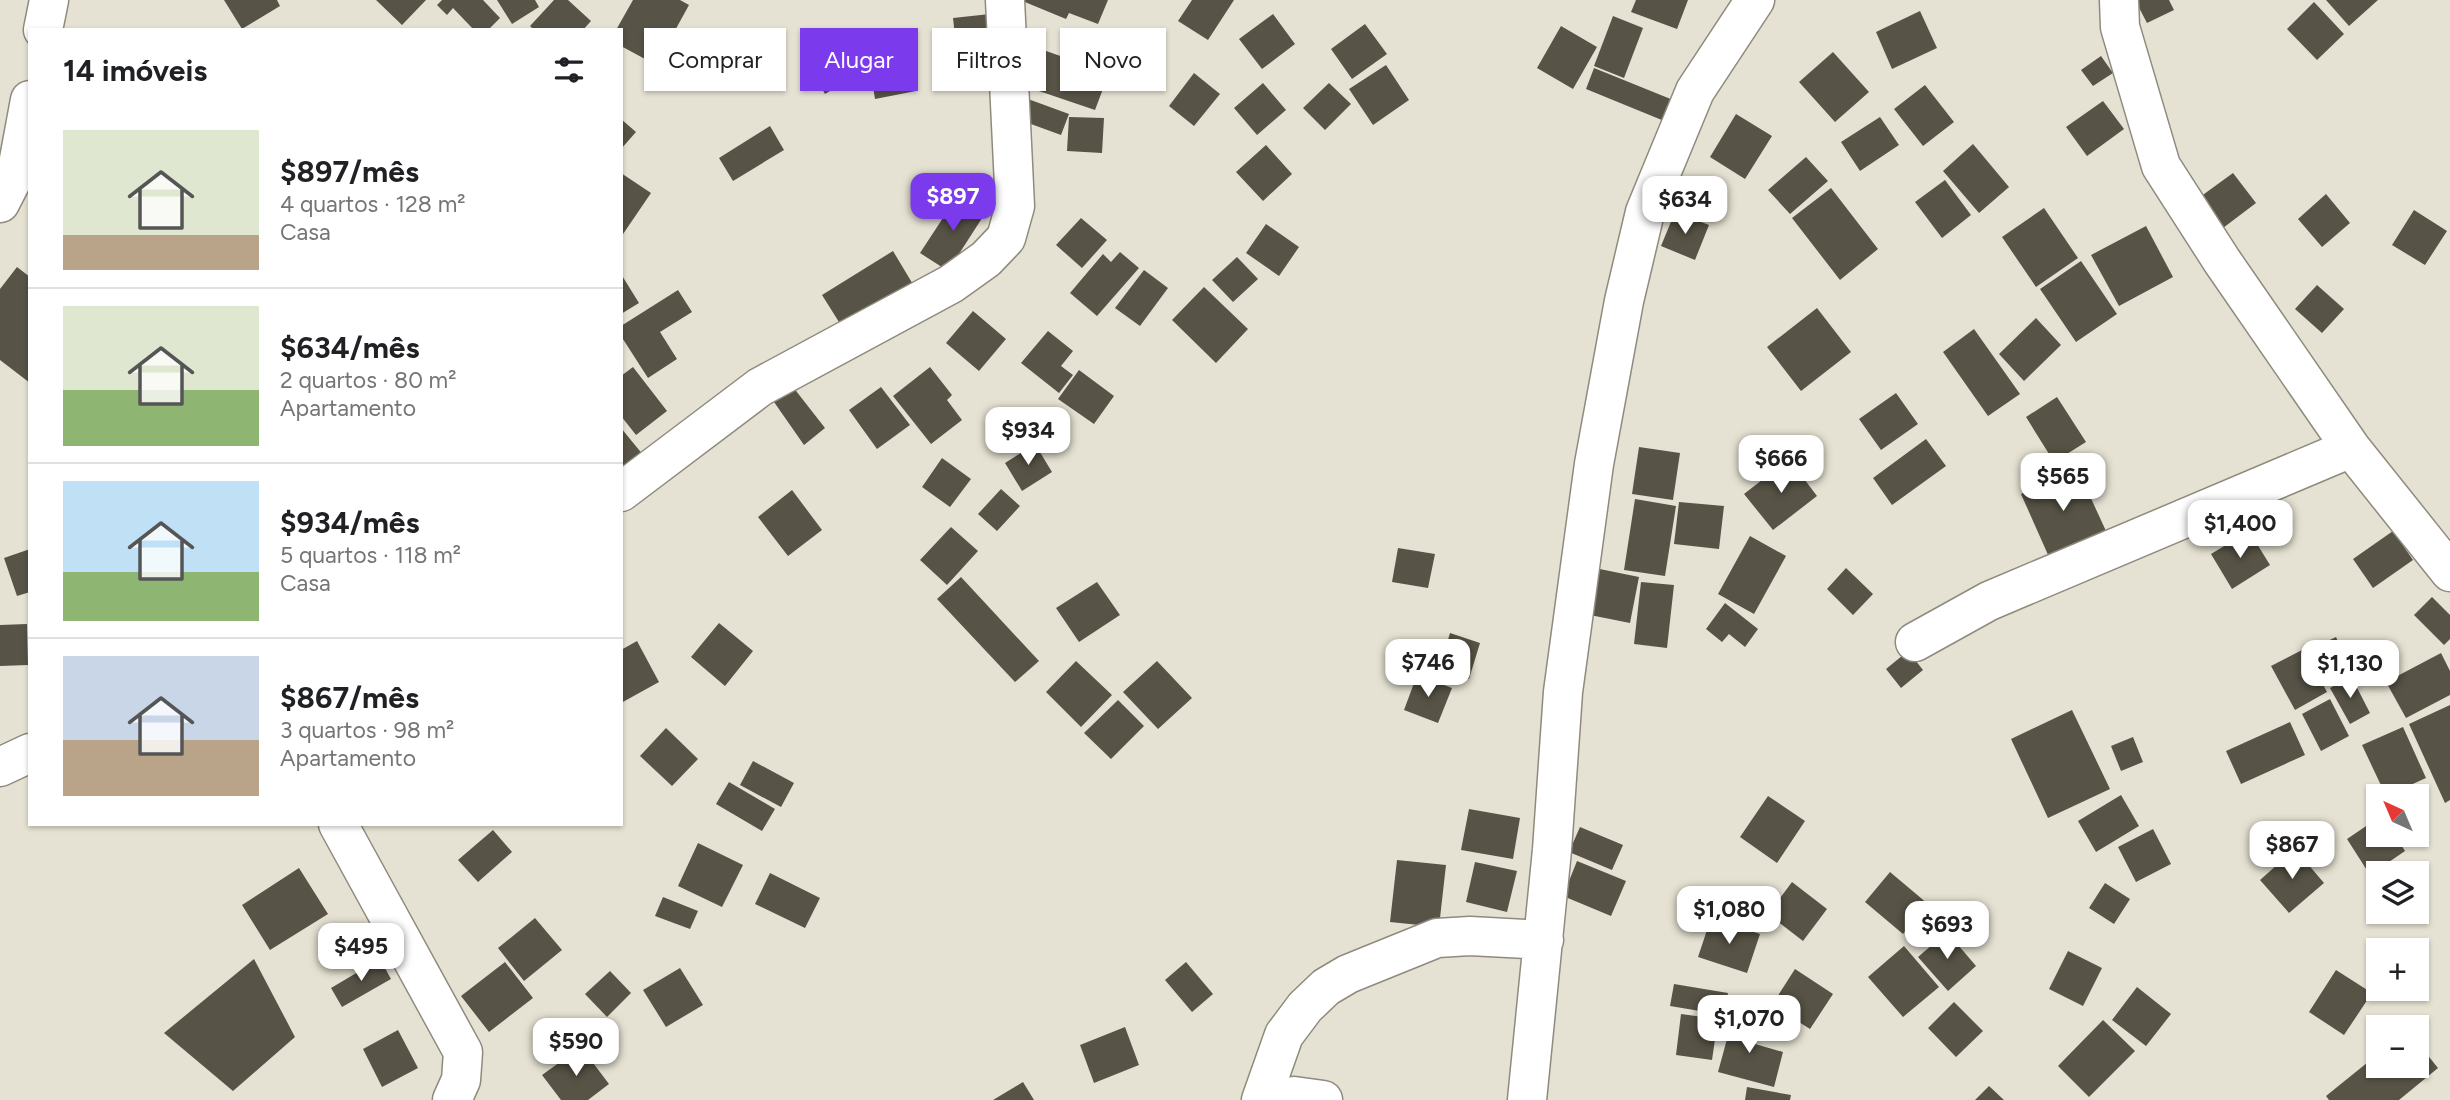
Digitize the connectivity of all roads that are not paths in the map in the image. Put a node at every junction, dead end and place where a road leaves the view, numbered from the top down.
1 (49, 0) edge
2 (1005, 0) edge
3 (1755, 0) edge
4 (2119, 0) edge
5 (43, 28) edge
6 (28, 111) edge
7 (0, 203) edge
8 (2351, 448) junction
9 (623, 490) edge
10 (2450, 572) edge
11 (1915, 642) dead end
12 (28, 754) edge
13 (0, 767) edge
14 (339, 826) edge
15 (1544, 940) junction
16 (452, 1100) edge
17 (1261, 1100) edge
18 (1278, 1100) edge
19 (1323, 1100) edge
20 (1527, 1100) edge

1 - 5 street
2 - 9 street
3 - 15 street
4 - 8 street
6 - 7 street
8 - 10 street
8 - 11 street
12 - 13 street
14 - 16 street
15 - 17 street
15 - 20 street
18 - 19 street

